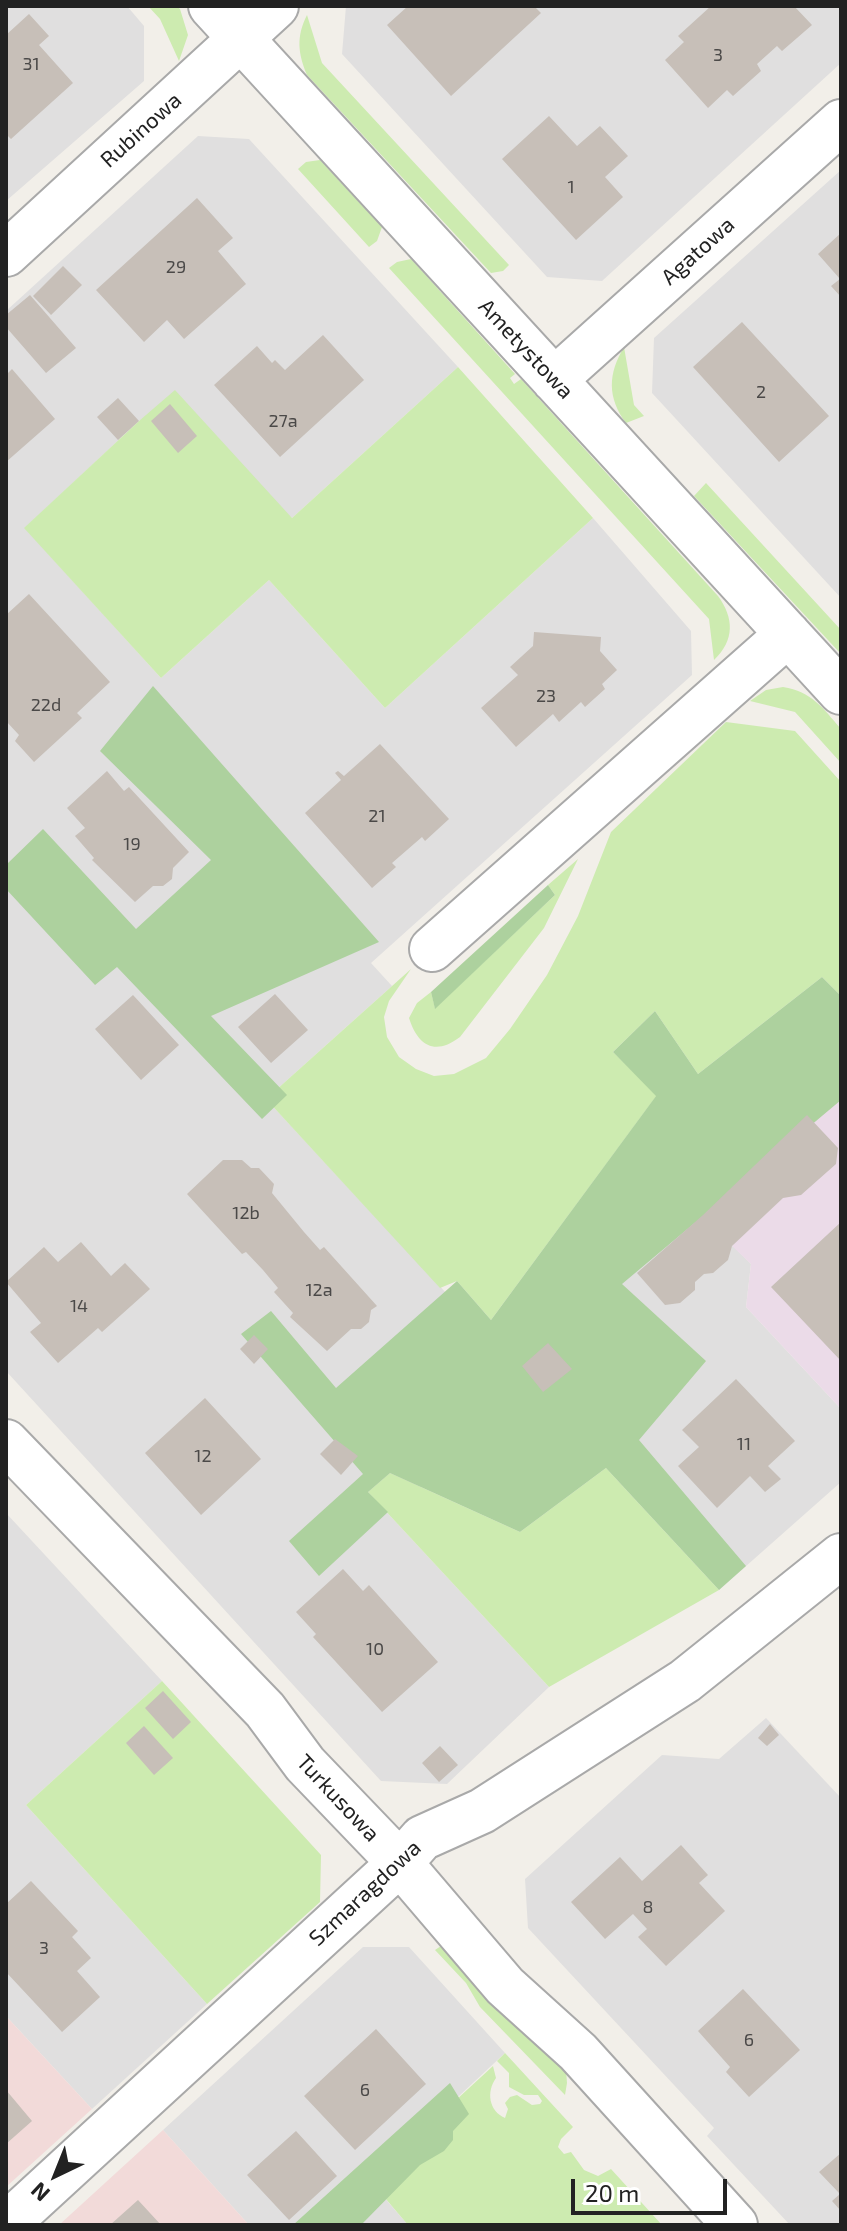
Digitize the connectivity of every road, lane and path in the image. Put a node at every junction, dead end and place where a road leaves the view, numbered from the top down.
1 (211, 6) edge
2 (276, 6) edge
3 (241, 38) junction
4 (841, 122) edge
5 (6, 254) edge
6 (554, 380) junction
7 (788, 634) junction
8 (841, 692) edge
9 (432, 949) dead end
10 (6, 1442) edge
11 (841, 1556) edge
12 (400, 1863) junction
13 (6, 2225) edge
14 (735, 2225) edge

1 - 3 street, Ametystowa
2 - 3 street, Rubinowa
3 - 5 street, Rubinowa
3 - 6 street, Ametystowa
4 - 6 street, Agatowa
6 - 7 street, Ametystowa
7 - 8 street, Ametystowa
7 - 9 street
10 - 12 street, Turkusowa
11 - 12 street, Szmaragdowa
12 - 13 street, Szmaragdowa
12 - 14 street, Turkusowa

